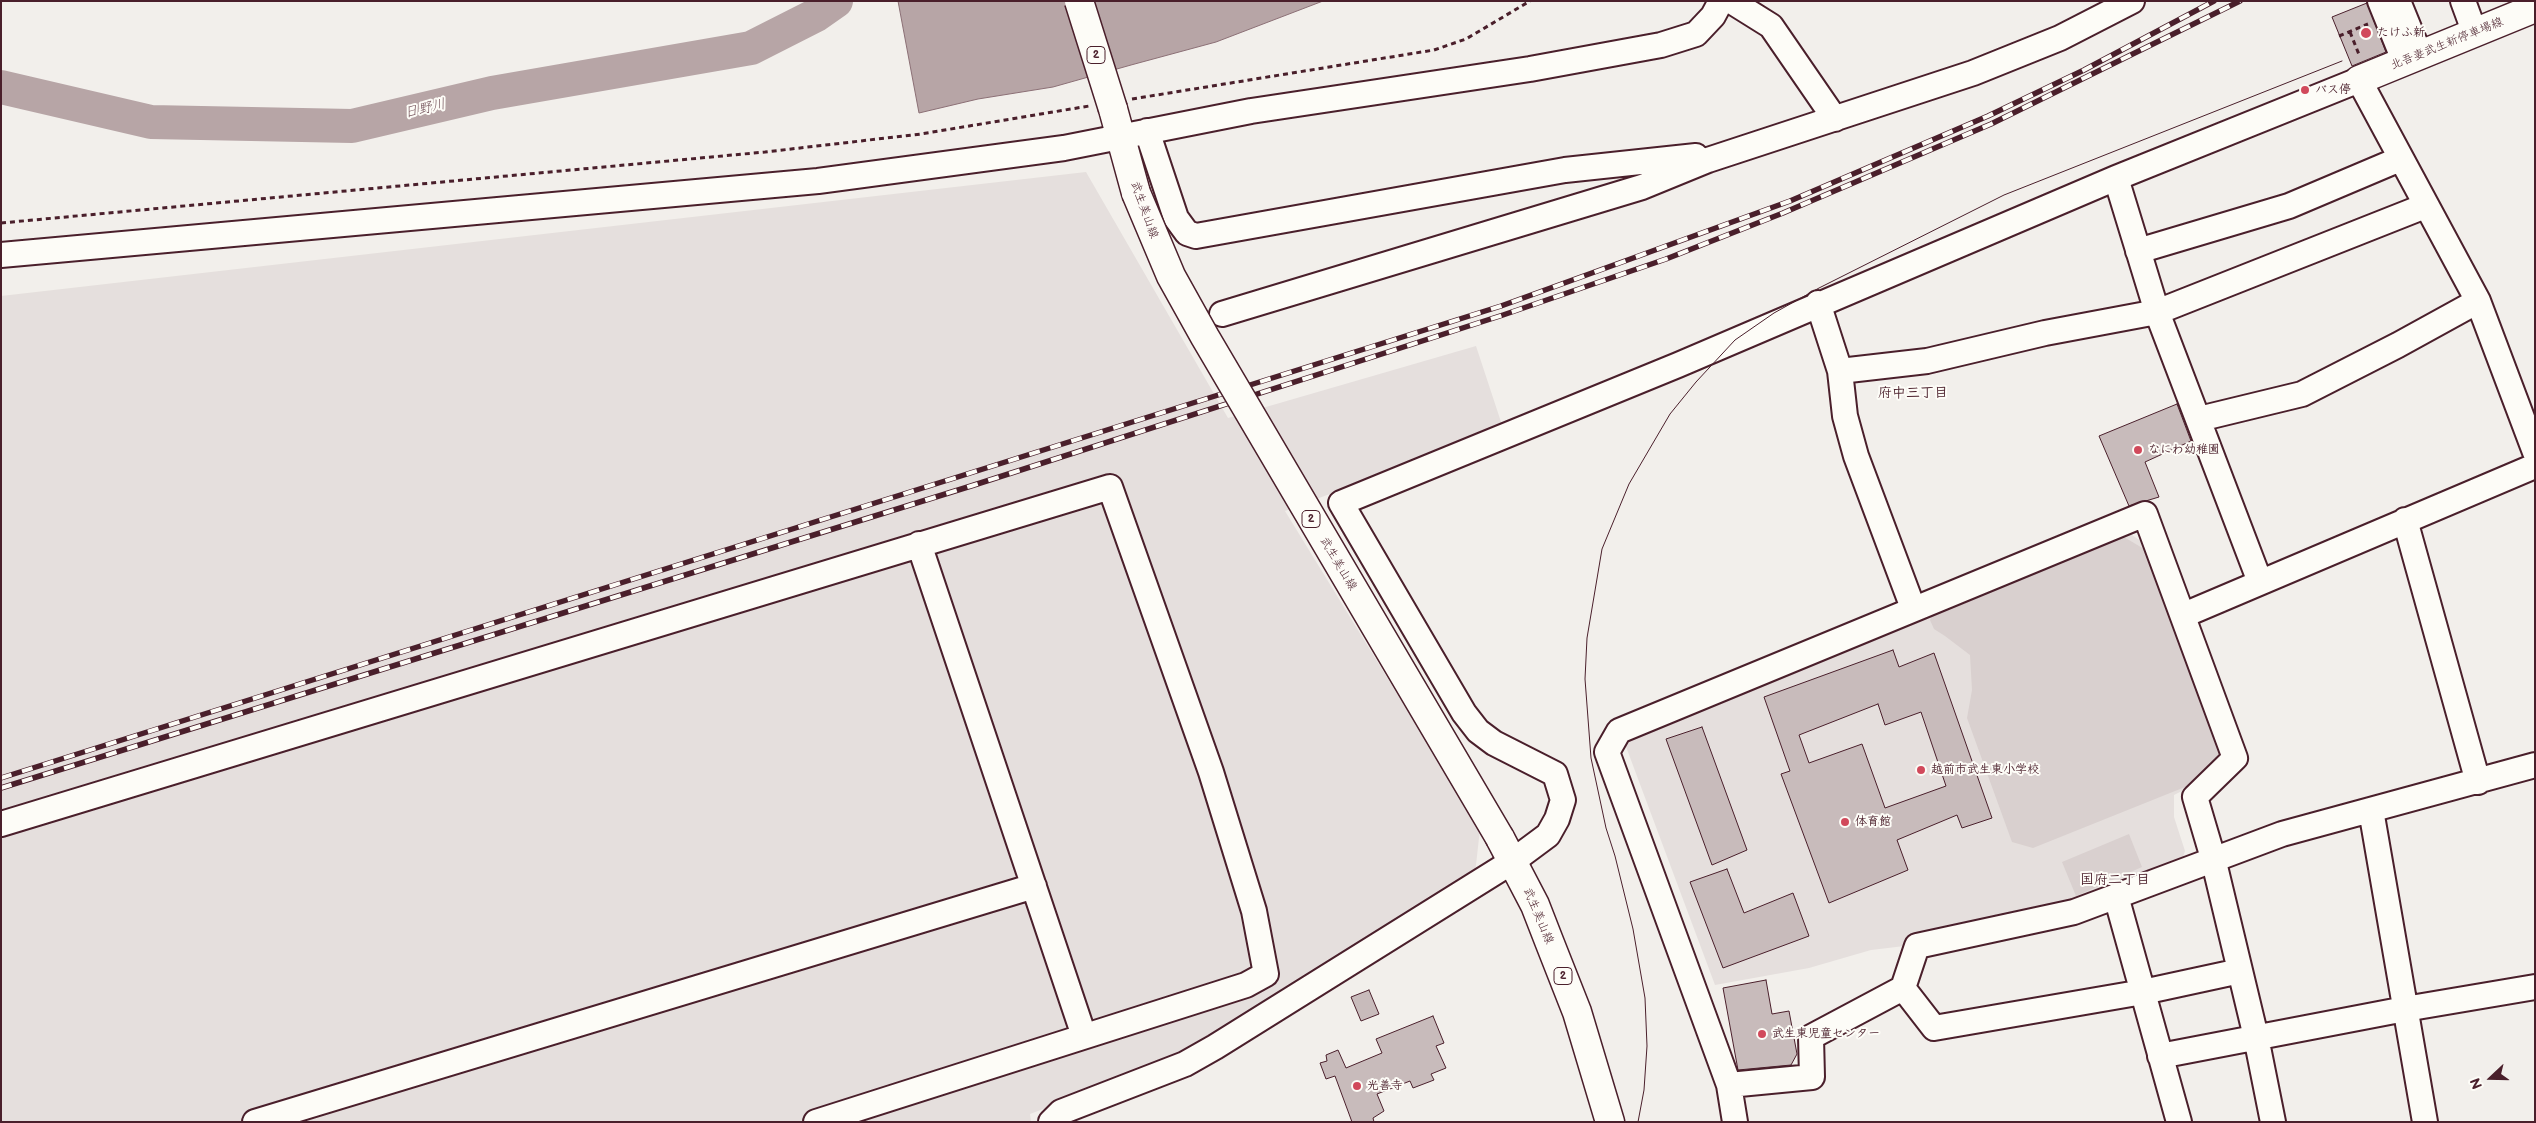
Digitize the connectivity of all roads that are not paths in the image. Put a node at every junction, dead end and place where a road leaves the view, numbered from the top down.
1 (1079, 1) edge
2 (1721, 1) edge
3 (1731, 1) edge
4 (2132, 1) edge
5 (2388, 6) edge
6 (2535, 8) edge
7 (2409, 52) junction
8 (2361, 73) junction
9 (1835, 119) junction
10 (1147, 131) junction
11 (1120, 137) junction
12 (2400, 159) junction
13 (1699, 164) junction
14 (2116, 178) junction
15 (2425, 206) junction
16 (2138, 251) junction
17 (1, 255) edge
18 (1375, 269) junction
19 (1361, 291) dead end
20 (2478, 301) junction
21 (1818, 303) junction
22 (2157, 312) junction
23 (1222, 314) dead end
24 (1840, 371) junction
25 (2199, 419) junction
26 (2535, 452) edge
27 (2535, 466) edge
28 (2405, 520) junction
29 (919, 544) junction
30 (2260, 582) junction
31 (1913, 608) junction
32 (2184, 614) junction
33 (2535, 765) edge
34 (2478, 782) junction
35 (2371, 810) junction
36 (1, 824) edge
37 (2213, 858) junction
38 (1513, 861) junction
39 (1034, 886) junction
40 (2116, 896) junction
41 (2240, 971) junction
42 (2535, 987) edge
43 (1903, 988) junction
44 (2143, 992) junction
45 (2406, 1009) junction
46 (1084, 1036) junction
47 (2256, 1037) junction
48 (2160, 1056) junction
49 (1729, 1085) junction
50 (255, 1122) edge
51 (816, 1122) edge
52 (1051, 1122) edge
53 (1610, 1122) edge
54 (1735, 1122) edge
55 (2178, 1122) edge
56 (2273, 1122) edge
57 (2425, 1122) edge

1 - 11 main road, 武生美山線 / 2, bridge
2 - 10 street
3 - 9 street
4 - 9 street
5 - 7 street
6 - 7 main road, 北吾妻武生新停車場線
7 - 8 main road, 北吾妻武生新停車場線
8 - 12 street
8 - 14 street
9 - 13 street
10 - 11 street
10 - 13 street
11 - 17 street
11 - 38 main road, 武生美山線 / 2, bridge
12 - 15 street
12 - 16 street
13 - 18 street
14 - 16 street
14 - 21 street
15 - 20 street
15 - 22 street
16 - 22 street
18 - 19 street
18 - 23 street
20 - 25 street
20 - 26 street
21 - 24 street
21 - 38 street
22 - 24 street
22 - 25 street
24 - 31 street
25 - 30 street
27 - 28 street
28 - 30 street
28 - 34 street
29 - 36 street
29 - 39 street
29 - 46 street
30 - 32 street
31 - 32 street
31 - 49 street
32 - 37 street
33 - 34 street
34 - 35 street
35 - 37 street
35 - 45 street
37 - 40 street
37 - 41 street
38 - 52 street
38 - 53 main road, 武生美山線 / 2
39 - 46 street
39 - 50 street
40 - 43 street
40 - 44 street
41 - 44 street
41 - 47 street
42 - 45 street
43 - 44 street
43 - 49 street
44 - 48 street
45 - 47 street
45 - 57 street
46 - 51 street
47 - 48 street
47 - 56 street
48 - 55 street
49 - 54 street

